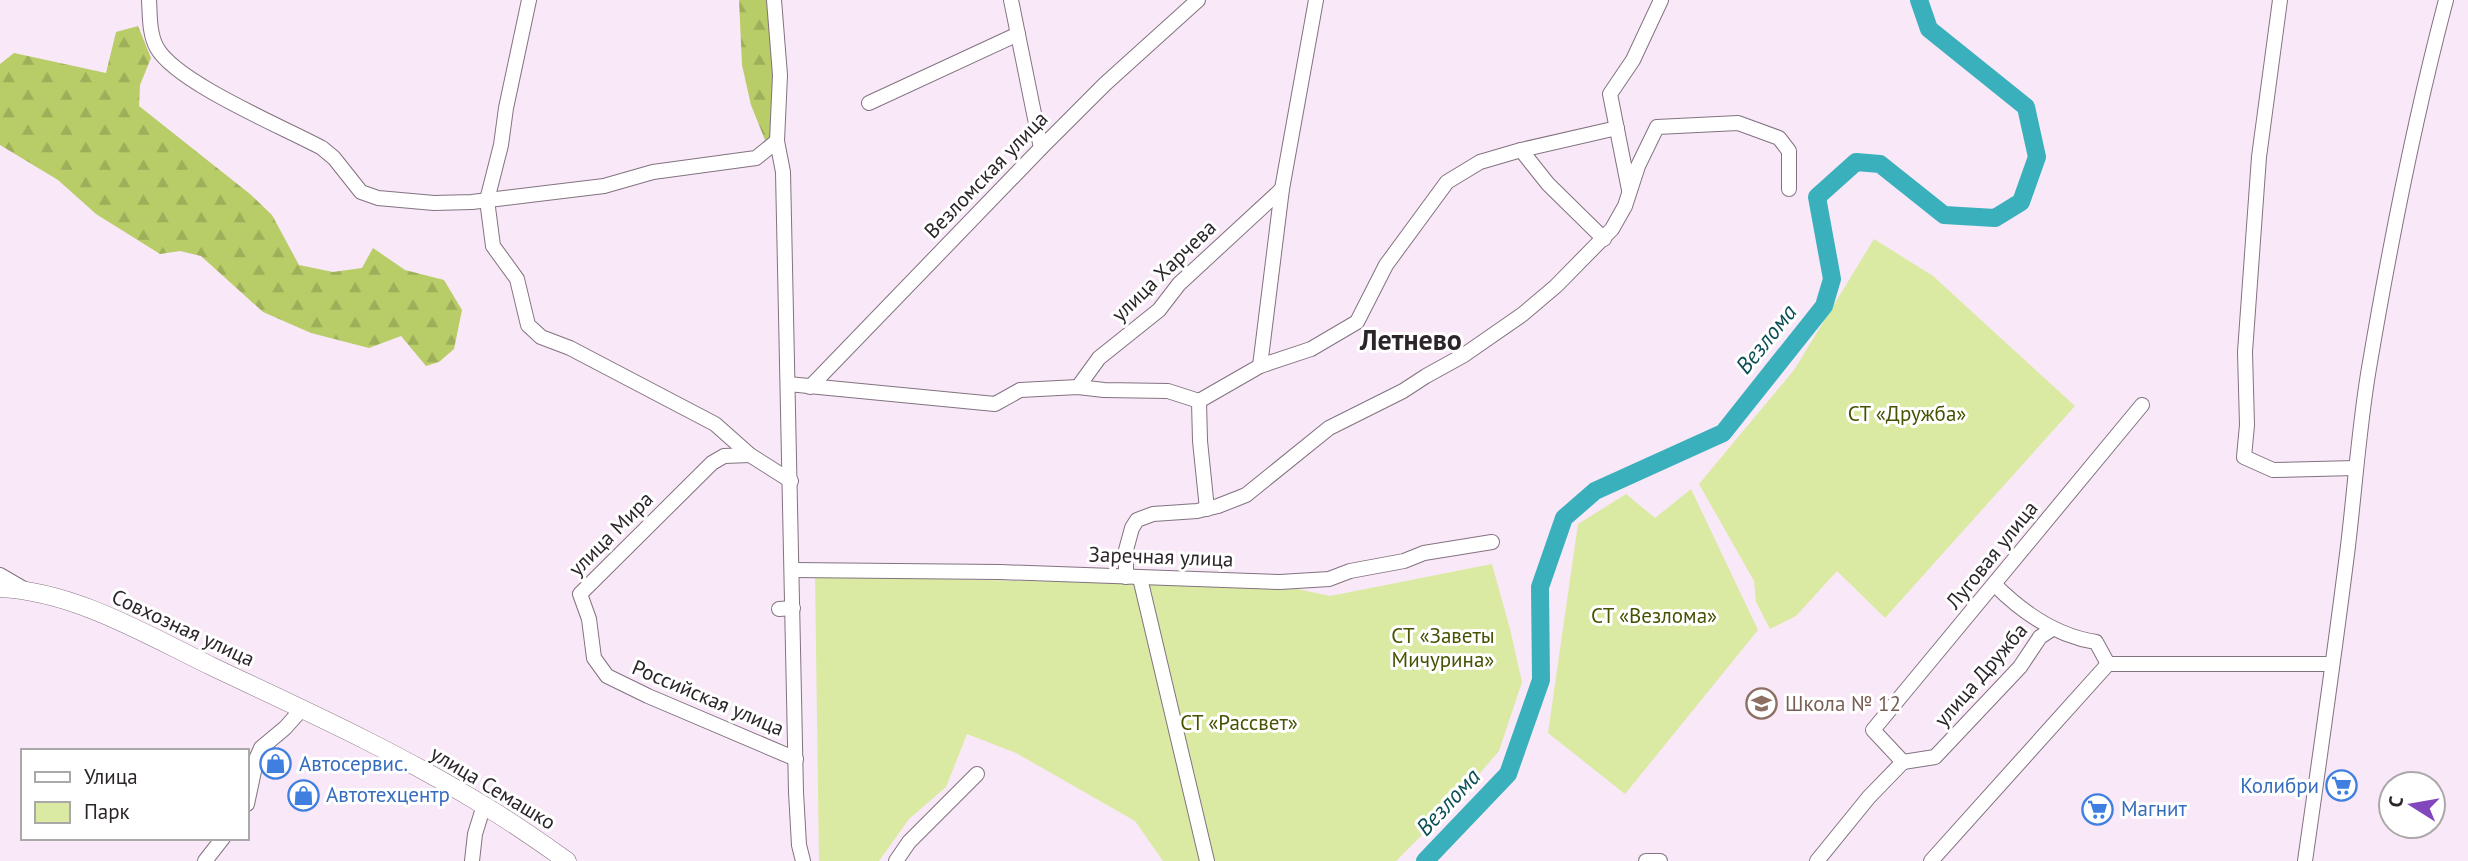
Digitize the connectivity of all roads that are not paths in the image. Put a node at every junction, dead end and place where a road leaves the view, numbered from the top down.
1 (149, 0) edge
2 (529, 0) edge
3 (774, 0) edge
4 (1011, 0) edge
5 (1198, 0) edge
6 (1315, 0) edge
7 (1661, 0) edge
8 (2280, 0) edge
9 (2444, 2) edge
10 (1018, 34) junction
11 (869, 103) dead end
12 (1617, 128) junction
13 (777, 141) junction
14 (1620, 143) junction
15 (1041, 148) junction
16 (1521, 150) junction
17 (1645, 150) junction
18 (1282, 189) junction
19 (1789, 190) dead end
20 (1629, 191) junction
21 (487, 201) junction
22 (1604, 239) junction
23 (1260, 366) junction
24 (788, 384) junction
25 (810, 387) junction
26 (1078, 387) junction
27 (1199, 401) junction
28 (2142, 405) dead end
29 (750, 455) junction
30 (2355, 468) junction
31 (791, 481) junction
32 (1206, 509) junction
33 (1492, 542) dead end
34 (792, 569) junction
35 (0, 575) edge
36 (1133, 577) junction
37 (1995, 585) junction
38 (0, 588) edge
39 (25, 589) junction
40 (580, 594) joint
41 (2052, 629) junction
42 (2108, 664) junction
43 (2332, 664) junction
44 (302, 709) junction
45 (318, 718) joint
46 (796, 759) junction
47 (1903, 762) junction
48 (977, 774) dead end
49 (248, 799) edge
50 (484, 805) junction
51 (221, 840) edge
52 (205, 861) edge
53 (472, 861) edge
54 (567, 861) edge
55 (803, 861) edge
56 (896, 861) edge
57 (1207, 861) edge
58 (1646, 861) edge
59 (1660, 861) edge
60 (1817, 861) edge
61 (1932, 861) edge
62 (2305, 861) edge

1 - 21 street
2 - 21 street
3 - 13 street
4 - 10 street
5 - 15 street, Везломская улица
6 - 18 street
7 - 12 street
8 - 30 street
9 - 30 street
10 - 11 street
10 - 15 street
12 - 14 street
12 - 16 street
13 - 21 street
13 - 24 street
14 - 17 street
14 - 20 street
15 - 25 street, Везломская улица
16 - 22 street
16 - 23 street
17 - 19 street
17 - 20 street
18 - 23 street
18 - 26 street, улица Харчева
20 - 22 street
21 - 29 street
22 - 32 street
23 - 27 street
24 - 25 street
24 - 31 street
25 - 26 street
26 - 27 street
27 - 32 street
28 - 37 street, Луговая улица
29 - 31 street
29 - 40 street, улица Мира
30 - 43 street
31 - 34 street
32 - 36 street
33 - 36 street, Заречная улица
34 - 36 street, Заречная улица
34 - 46 street
35 - 39 street
36 - 57 street
37 - 41 street
37 - 47 street, Луговая улица
38 - 39 main road, Совхозная улица
39 - 44 main road, Совхозная улица
40 - 46 street, Российская улица
41 - 42 street
41 - 47 street, улица Дружба
42 - 43 street
42 - 61 street
43 - 62 street
44 - 45 main road, Совхозная улица
44 - 49 street
45 - 50 main road, улица Семашко
46 - 55 street
47 - 60 street
48 - 56 street
50 - 53 street
50 - 54 main road, улица Семашко
51 - 52 street
58 - 59 street

